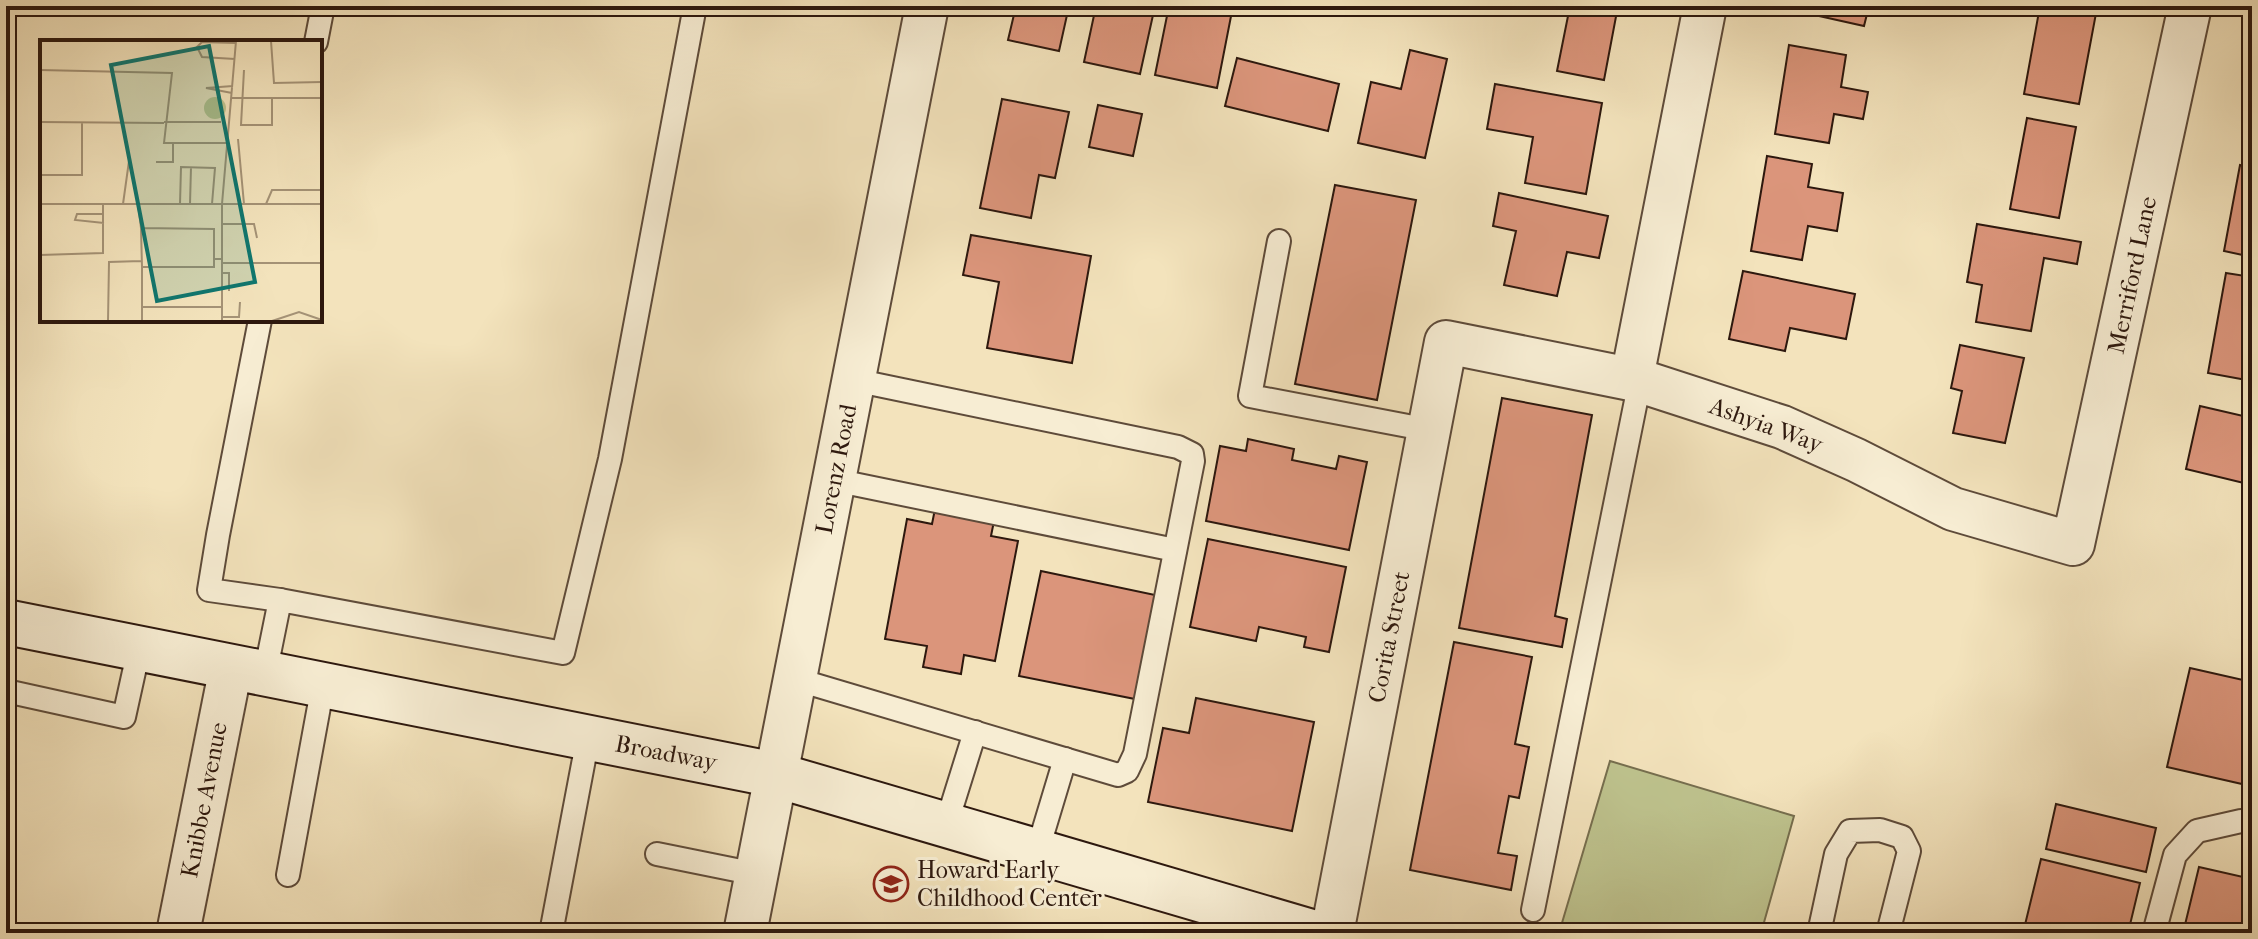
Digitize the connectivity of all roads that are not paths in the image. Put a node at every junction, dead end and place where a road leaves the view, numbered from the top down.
1 (323, 6) edge
2 (695, 6) edge
3 (927, 6) edge
4 (1705, 6) edge
5 (2190, 6) edge
6 (316, 40) edge
7 (1279, 241) dead end
8 (260, 322) edge
9 (1446, 342) joint
10 (1636, 379) junction
11 (854, 380) junction
12 (1429, 430) junction
13 (834, 480) junction
14 (2073, 544) joint
15 (1175, 550) junction
16 (280, 600) junction
17 (6, 622) edge
18 (139, 649) junction
19 (248, 670) junction
20 (795, 679) junction
21 (323, 685) junction
22 (6, 691) edge
23 (975, 732) junction
24 (588, 738) junction
25 (1065, 759) junction
26 (776, 775) junction
27 (2252, 823) edge
28 (946, 825) junction
29 (1037, 852) junction
30 (657, 854) dead end
31 (756, 874) junction
32 (288, 875) dead end
33 (1533, 910) dead end
34 (178, 933) edge
35 (551, 933) edge
36 (745, 933) edge
37 (1315, 933) edge
38 (1332, 933) edge
39 (1819, 933) edge
40 (1888, 933) edge
41 (2154, 933) edge

1 - 6 lane
2 - 16 lane
3 - 11 street, Lorenz Road
4 - 10 street
5 - 14 street, Merriford Lane
7 - 12 lane
8 - 16 lane
9 - 10 street, Ashyia Way
9 - 12 street, Corita Street
10 - 14 street, Ashyia Way
10 - 33 lane
11 - 13 street, Lorenz Road
11 - 15 lane
12 - 38 street, Corita Street
13 - 15 lane
13 - 20 street, Lorenz Road
15 - 25 lane
16 - 19 lane
17 - 18 main road, Broadway
18 - 19 main road, Broadway
18 - 22 lane
19 - 21 main road, Broadway
19 - 34 street, Knibbe Avenue
20 - 23 lane
20 - 26 street, Lorenz Road
21 - 24 main road, Broadway
21 - 32 lane
23 - 25 lane
23 - 28 lane
24 - 26 main road, Broadway
24 - 35 lane
25 - 29 lane
26 - 28 main road, Broadway
26 - 31 street, Lorenz Road
27 - 41 lane
28 - 29 main road, Broadway
29 - 37 main road, Broadway
30 - 31 lane
31 - 36 street, Lorenz Road
39 - 40 lane

